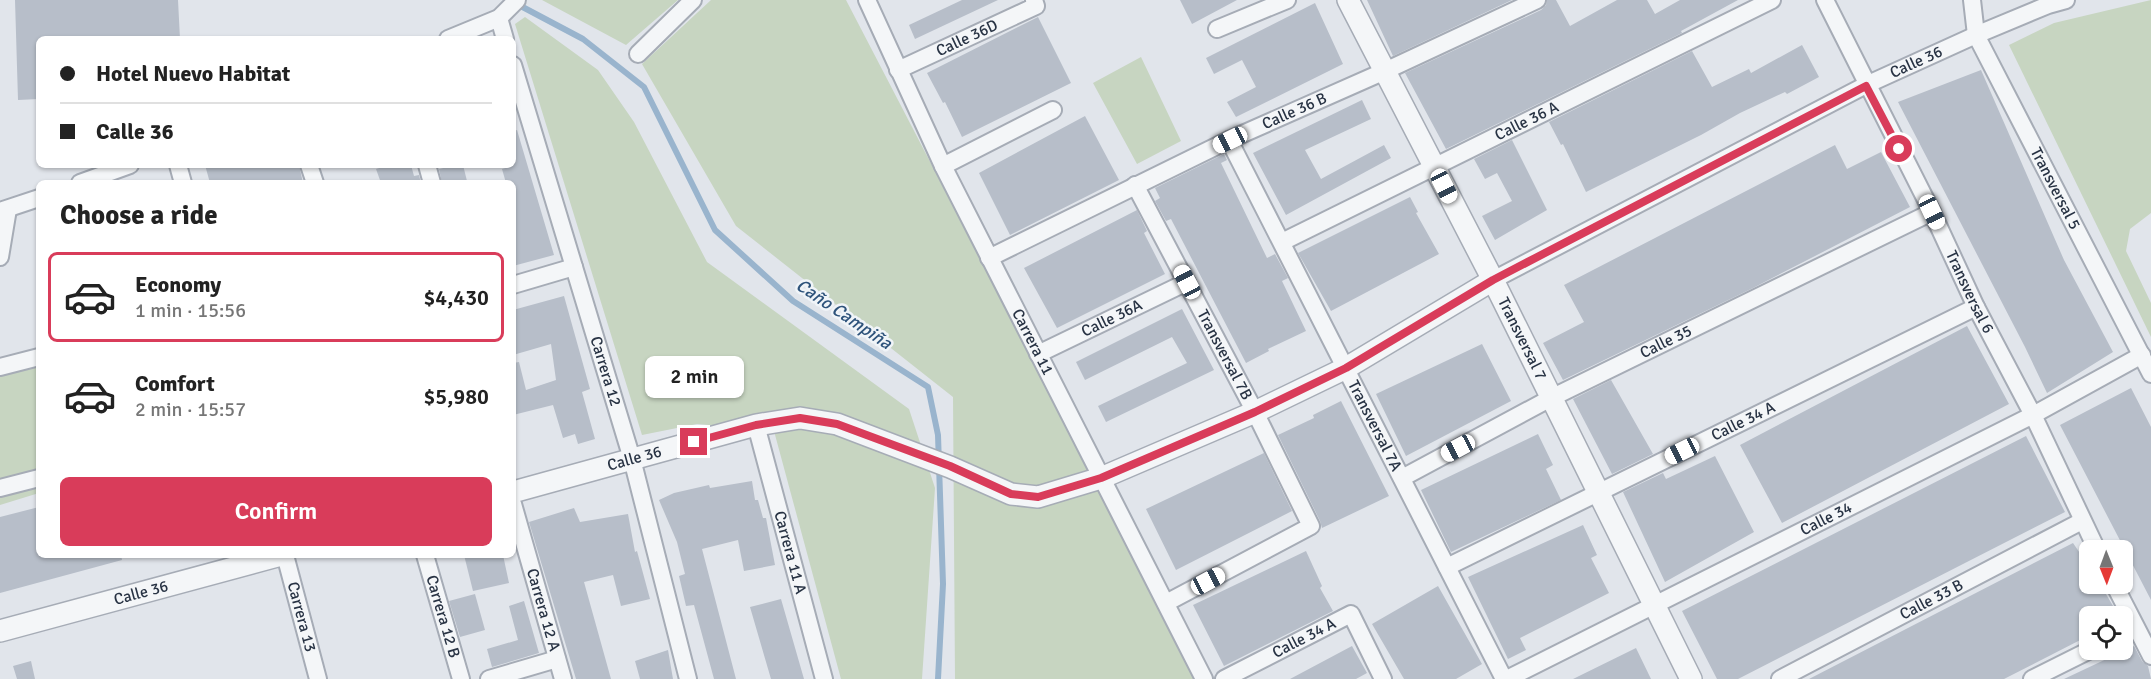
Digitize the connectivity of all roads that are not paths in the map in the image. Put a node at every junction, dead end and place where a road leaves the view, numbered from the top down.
1 (517, 0) edge
2 (693, 0) edge
3 (867, 0) edge
4 (1287, 0) edge
5 (1348, 0) edge
6 (1537, 0) edge
7 (1772, 0) edge
8 (1825, 0) edge
9 (1972, 0) edge
10 (2066, 0) edge
11 (1035, 3) edge
12 (501, 16) junction
13 (1217, 29) dead end
14 (1976, 35) junction
15 (455, 36) edge
16 (504, 36) edge
17 (638, 54) dead end
18 (898, 70) junction
19 (1385, 71) junction
20 (516, 75) edge
21 (1866, 86) junction
22 (1053, 110) dead end
23 (1230, 140) junction
24 (943, 166) junction
25 (1434, 167) junction
26 (122, 168) edge
27 (88, 180) edge
28 (1135, 186) junction
29 (36, 199) edge
30 (4, 210) edge
31 (1932, 212) junction
32 (1282, 242) junction
33 (0, 257) edge
34 (989, 258) junction
35 (574, 267) junction
36 (1493, 280) junction
37 (1187, 282) junction
38 (516, 284) edge
39 (1976, 307) junction
40 (1038, 354) junction
41 (2142, 355) junction
42 (36, 358) edge
43 (0, 367) edge
44 (1346, 368) junction
45 (2151, 374) edge
46 (1551, 398) junction
47 (1255, 412) junction
48 (2033, 414) junction
49 (756, 425) junction
50 (632, 459) junction
51 (1101, 478) junction
52 (1402, 478) junction
53 (36, 479) edge
54 (0, 488) edge
55 (516, 491) edge
56 (1598, 492) junction
57 (516, 515) edge
58 (2082, 521) junction
59 (2092, 540) edge
60 (272, 558) edge
61 (284, 558) edge
62 (426, 558) edge
63 (1447, 567) junction
64 (1166, 603) junction
65 (1654, 605) junction
66 (0, 632) edge
67 (2133, 635) edge
68 (2079, 656) edge
69 (2151, 656) edge
70 (557, 659) junction
71 (318, 679) edge
72 (461, 679) edge
73 (489, 679) edge
74 (563, 679) edge
75 (688, 679) edge
76 (824, 679) edge
77 (1204, 679) edge
78 (1224, 679) edge
79 (1383, 679) edge
80 (1506, 679) edge
81 (1691, 679) edge
82 (1780, 679) edge
83 (2032, 679) edge

1 - 12 street
2 - 17 street
3 - 18 street, Carrera 11
4 - 13 street
5 - 19 street, Transversal 7
6 - 19 street, Calle 36 B
7 - 25 street, Calle 36 A
8 - 21 street, Transversal 6
9 - 14 street, Transversal 5
10 - 14 street, Calle 36
11 - 18 street, Calle 36D
12 - 15 street
12 - 16 street
14 - 21 street, Calle 36
14 - 41 street, Transversal 5
18 - 24 street, Carrera 11
19 - 23 street, Calle 36 B
19 - 25 street, Transversal 7
20 - 35 street, Carrera 12
21 - 31 street, Transversal 6
21 - 36 street, Calle 36
22 - 24 street
23 - 28 street, Calle 36 B
23 - 32 street, Transversal 7A
24 - 34 street, Carrera 11
25 - 32 street, Calle 36 A
25 - 36 street, Transversal 7
26 - 27 street
28 - 34 street, Calle 36 B
28 - 37 street, Transversal 7B
29 - 30 street
30 - 33 street
31 - 39 street, Transversal 6
31 - 46 street, Calle 35
32 - 44 street, Transversal 7A
34 - 40 street, Carrera 11
35 - 38 street
35 - 50 street, Carrera 12
36 - 44 street, Calle 36
36 - 46 street, Transversal 7
37 - 40 street, Calle 36A
37 - 47 street, Transversal 7B
39 - 48 street, Transversal 6
39 - 56 street, Calle 34 A
40 - 51 street, Carrera 11
41 - 45 street, Transversal 5
41 - 48 street, Calle 34
42 - 43 street
44 - 47 street, Calle 36
44 - 52 street, Transversal 7A
46 - 52 street, Calle 35
46 - 56 street, Transversal 7
47 - 51 street, Calle 36
47 - 64 street, Transversal 7B
48 - 58 street, Transversal 6
48 - 65 street, Calle 34
49 - 50 street, Calle 36
49 - 51 street, Calle 36
49 - 76 street, Carrera 11 A
50 - 55 street, Calle 36
50 - 75 street, Carrera 12
51 - 64 street, Carrera 11
52 - 63 street, Transversal 7A
53 - 54 street
56 - 63 street, Calle 34 A
56 - 65 street, Transversal 7
57 - 70 street, Carrera 12 A
58 - 59 street, Transversal 6
58 - 82 street, Calle 33 B
60 - 66 street, Calle 36
61 - 71 street, Carrera 13
62 - 72 street, Carrera 12 B
63 - 80 street, Transversal 7A
64 - 77 street, Carrera 11
65 - 80 street, Calle 34
65 - 81 street, Transversal 7
67 - 69 street
68 - 83 street
70 - 73 street
70 - 74 street, Carrera 12 A
78 - 79 street, Calle 34 A

